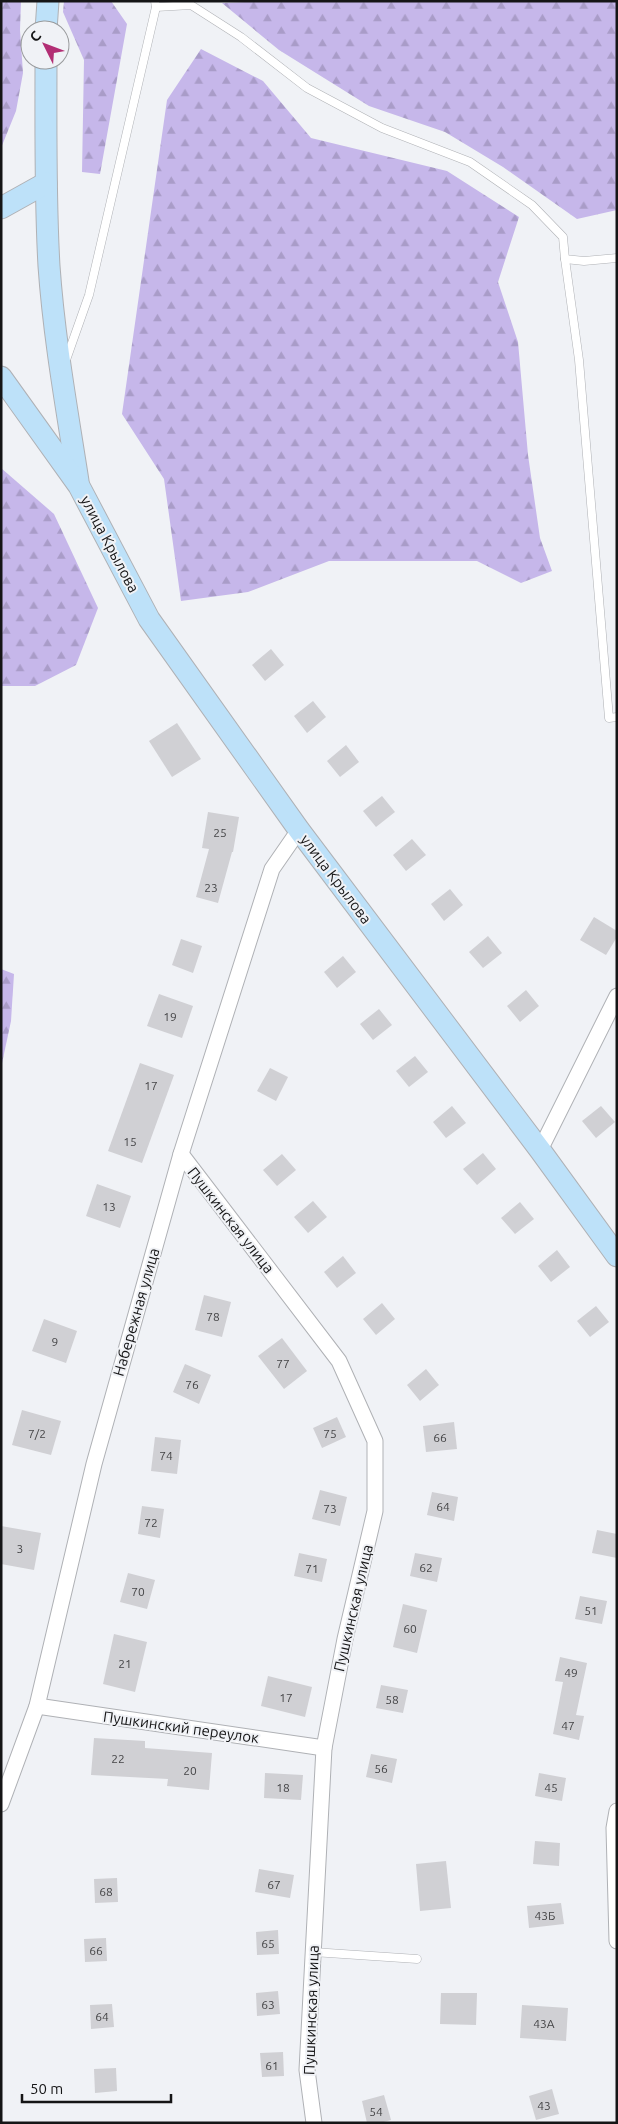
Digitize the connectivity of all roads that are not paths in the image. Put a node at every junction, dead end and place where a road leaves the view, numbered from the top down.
1 (48, 1) edge
2 (155, 4) edge
3 (47, 20) edge
4 (46, 70) edge
5 (46, 183) junction
6 (1, 208) edge
7 (617, 258) edge
8 (565, 259) junction
9 (61, 373) junction
10 (1, 378) edge
11 (79, 486) junction
12 (617, 717) edge
13 (298, 830) junction
14 (617, 996) edge
15 (540, 1150) junction
16 (180, 1154) junction
17 (617, 1256) edge
18 (37, 1706) junction
19 (324, 1748) junction
20 (1, 1804) edge
21 (617, 1811) edge
22 (617, 1941) edge
23 (313, 1952) junction
24 (417, 1959) dead end
25 (314, 2123) edge

1 - 3 main road
2 - 8 lane
2 - 9 lane
4 - 5 main road
5 - 6 main road
5 - 9 main road
7 - 8 lane
8 - 12 lane
9 - 11 main road
10 - 11 main road
11 - 13 main road, улица Крылова
13 - 15 main road, улица Крылова
13 - 16 street, Набережная улица
14 - 15 street
15 - 17 main road, улица Крылова
16 - 18 street, Набережная улица
16 - 19 street, Пушкинская улица
18 - 19 street, Пушкинский переулок
18 - 20 street, Набережная улица
19 - 23 street, Пушкинская улица
21 - 22 street
23 - 24 lane
23 - 25 street, Пушкинская улица

